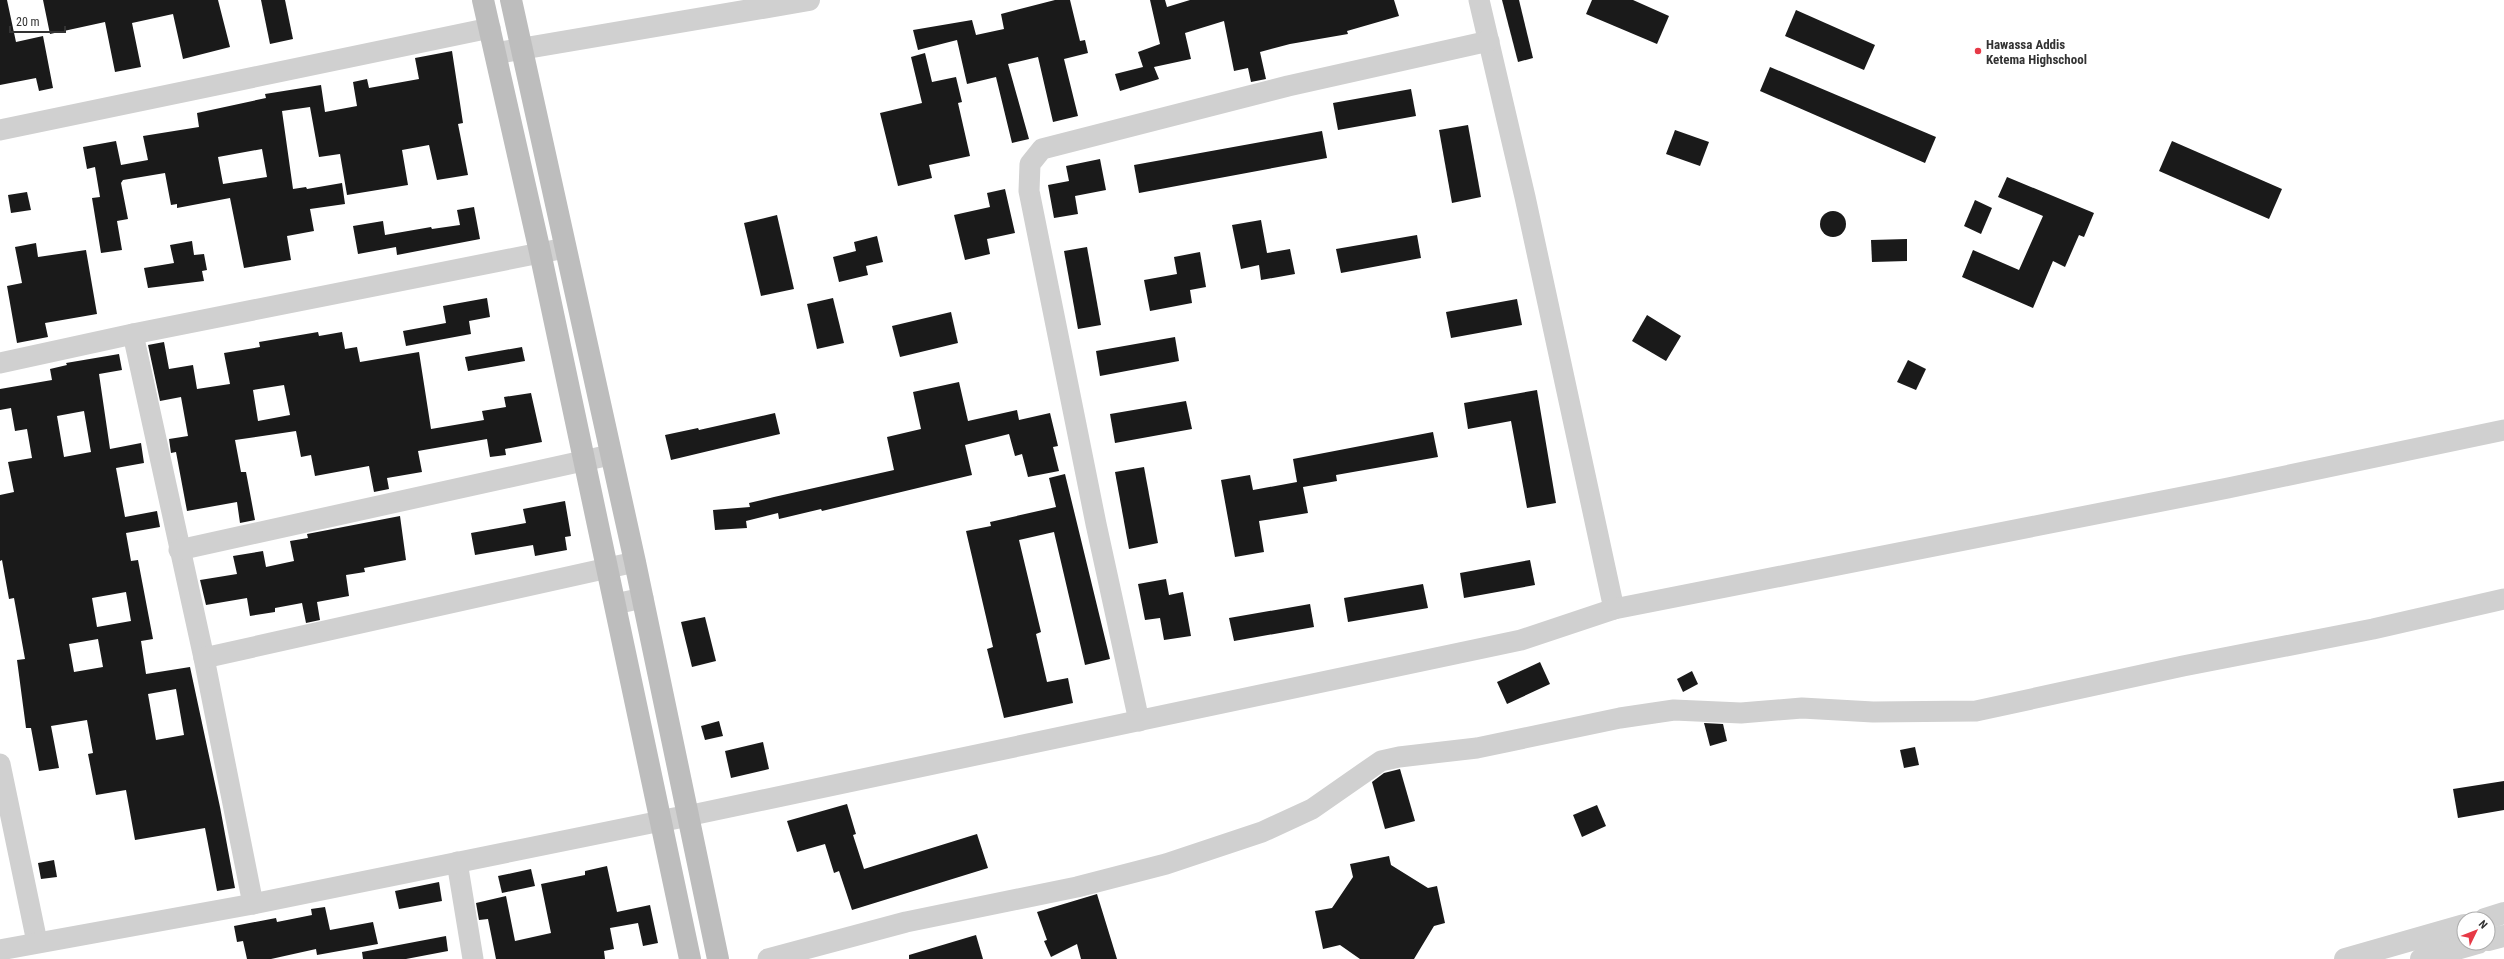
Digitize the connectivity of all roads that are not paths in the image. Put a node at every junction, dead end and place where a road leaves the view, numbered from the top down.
1 (483, 0) edge
2 (511, 0) edge
3 (809, 0) edge
4 (1479, 0) edge
5 (490, 28) junction
6 (1489, 41) junction
7 (522, 48) junction
8 (497, 53) junction
9 (0, 130) edge
10 (565, 248) junction
11 (540, 252) junction
12 (133, 334) junction
13 (0, 363) edge
14 (2504, 430) edge
15 (610, 455) junction
16 (583, 460) junction
17 (179, 550) junction
18 (635, 562) junction
19 (608, 569) junction
20 (643, 598) junction
21 (2504, 599) edge
22 (615, 604) junction
23 (1614, 609) junction
24 (204, 658) junction
25 (1139, 721) junction
26 (0, 764) edge
27 (687, 816) junction
28 (661, 821) junction
29 (457, 862) junction
30 (253, 904) junction
31 (2456, 927) edge
32 (37, 942) junction
33 (0, 950) edge
34 (2456, 950) edge
35 (473, 959) edge
36 (690, 959) edge
37 (718, 959) edge
38 (768, 959) edge
39 (2345, 959) edge
40 (2421, 959) edge

1 - 5 main road
2 - 7 main road
3 - 7 street
4 - 6 street
5 - 8 main road
5 - 9 street
6 - 23 street
6 - 25 street
7 - 8 street
7 - 10 main road
8 - 11 main road
10 - 11 street
10 - 15 main road
11 - 12 street
11 - 16 main road
12 - 13 street
12 - 17 street
14 - 23 street
15 - 16 street
15 - 18 main road
16 - 17 street
16 - 19 main road
17 - 24 street
18 - 19 street
18 - 20 main road
19 - 22 main road
19 - 24 street
20 - 22 street
20 - 27 main road
21 - 38 street
22 - 28 main road
23 - 25 street
24 - 30 street
25 - 27 street
26 - 32 street
27 - 28 street
27 - 37 main road
28 - 29 street
28 - 36 main road
29 - 30 street
29 - 35 street
30 - 32 street
31 - 39 street
32 - 33 street
34 - 40 street

